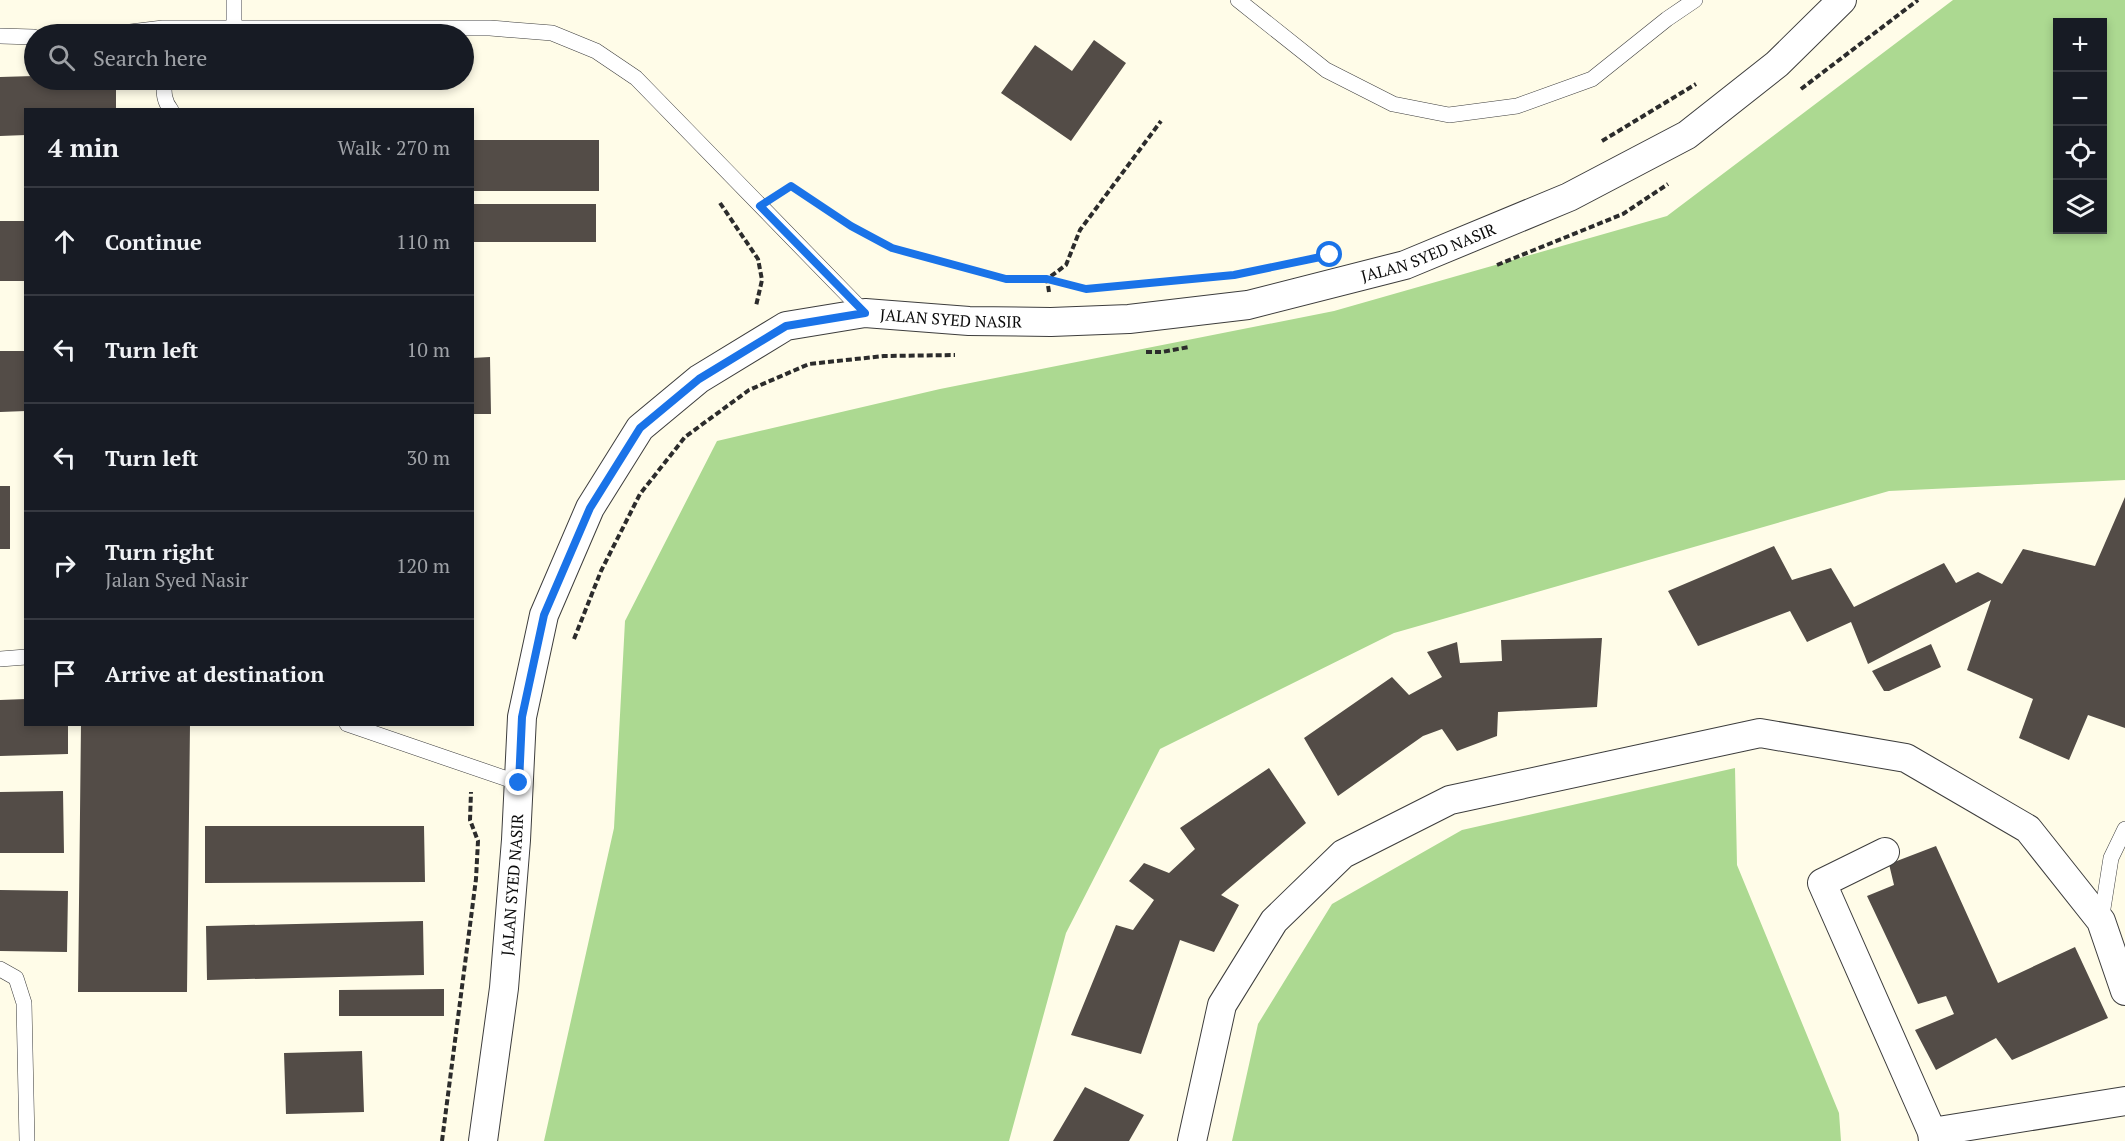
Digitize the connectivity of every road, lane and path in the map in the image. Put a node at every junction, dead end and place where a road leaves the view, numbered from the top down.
1 (234, 0) edge
2 (1238, 0) edge
3 (1695, 0) edge
4 (1842, 0) edge
5 (1917, 0) edge
6 (234, 24) edge
7 (474, 28) edge
8 (0, 36) edge
9 (24, 37) edge
10 (1703, 80) dead end
11 (164, 90) edge
12 (1793, 95) dead end
13 (169, 108) edge
14 (1161, 121) dead end
15 (1594, 146) dead end
16 (1672, 182) dead end
17 (760, 206) junction
18 (733, 222) dead end
19 (1066, 265) dead end
20 (1495, 266) dead end
21 (1086, 289) dead end
22 (865, 313) junction
23 (1197, 346) dead end
24 (1140, 352) dead end
25 (956, 355) dead end
26 (573, 640) dead end
27 (24, 657) edge
28 (0, 659) edge
29 (353, 726) edge
30 (519, 783) junction
31 (2125, 829) edge
32 (1886, 852) dead end
33 (2101, 921) junction
34 (0, 969) edge
35 (2125, 991) edge
36 (2125, 1101) edge
37 (1933, 1137) edge
38 (27, 1141) edge
39 (483, 1141) edge
40 (1192, 1141) edge

1 - 6 lane
2 - 3 lane
4 - 22 street, JALAN SYED NASIR
5 - 12 path
7 - 17 lane
8 - 9 lane
10 - 15 path
11 - 13 lane
14 - 19 path
16 - 20 path
17 - 18 path
17 - 21 path
17 - 22 lane
22 - 30 street, JALAN SYED NASIR
23 - 24 path
25 - 26 path
27 - 28 lane
29 - 30 lane
30 - 39 street, JALAN SYED NASIR
31 - 33 lane
32 - 37 street
33 - 35 street
33 - 40 street
34 - 38 lane
36 - 37 street

